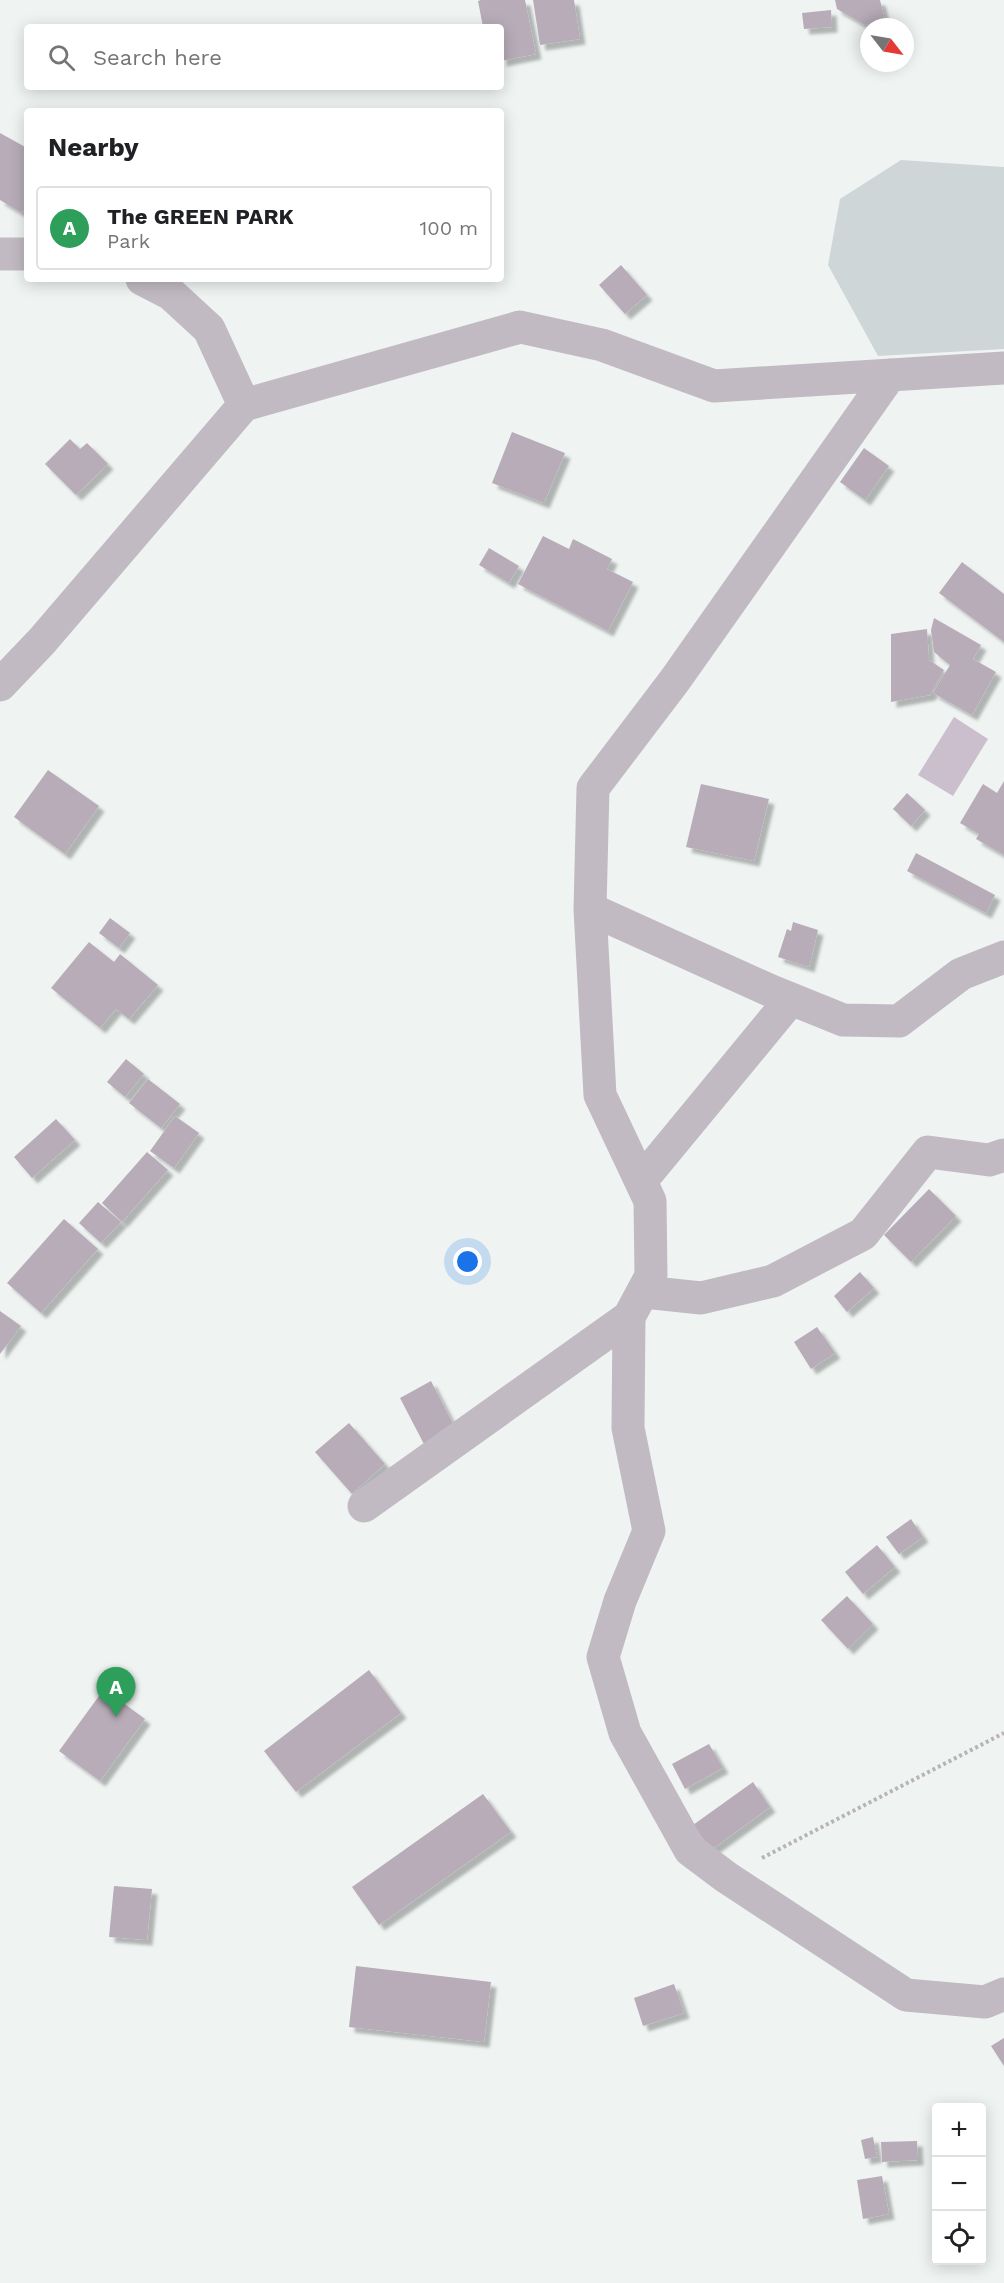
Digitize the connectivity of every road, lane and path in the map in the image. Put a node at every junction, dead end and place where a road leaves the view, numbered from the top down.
1 (0, 254) edge
2 (24, 254) edge
3 (148, 282) edge
4 (1004, 368) edge
5 (890, 375) junction
6 (244, 405) junction
7 (0, 685) edge
8 (590, 909) junction
9 (1004, 957) edge
10 (791, 999) junction
11 (1004, 1155) edge
12 (641, 1181) junction
13 (637, 1304) junction
14 (364, 1506) dead end
15 (1004, 1733) edge
16 (726, 1877) junction
17 (1004, 1994) edge

1 - 2 street
3 - 6 street
4 - 5 street
5 - 6 street
5 - 8 street
6 - 7 street
8 - 10 street
8 - 12 street
9 - 10 street
10 - 12 street
11 - 13 street
12 - 13 street
13 - 14 street
13 - 16 street
15 - 16 path
16 - 17 street

